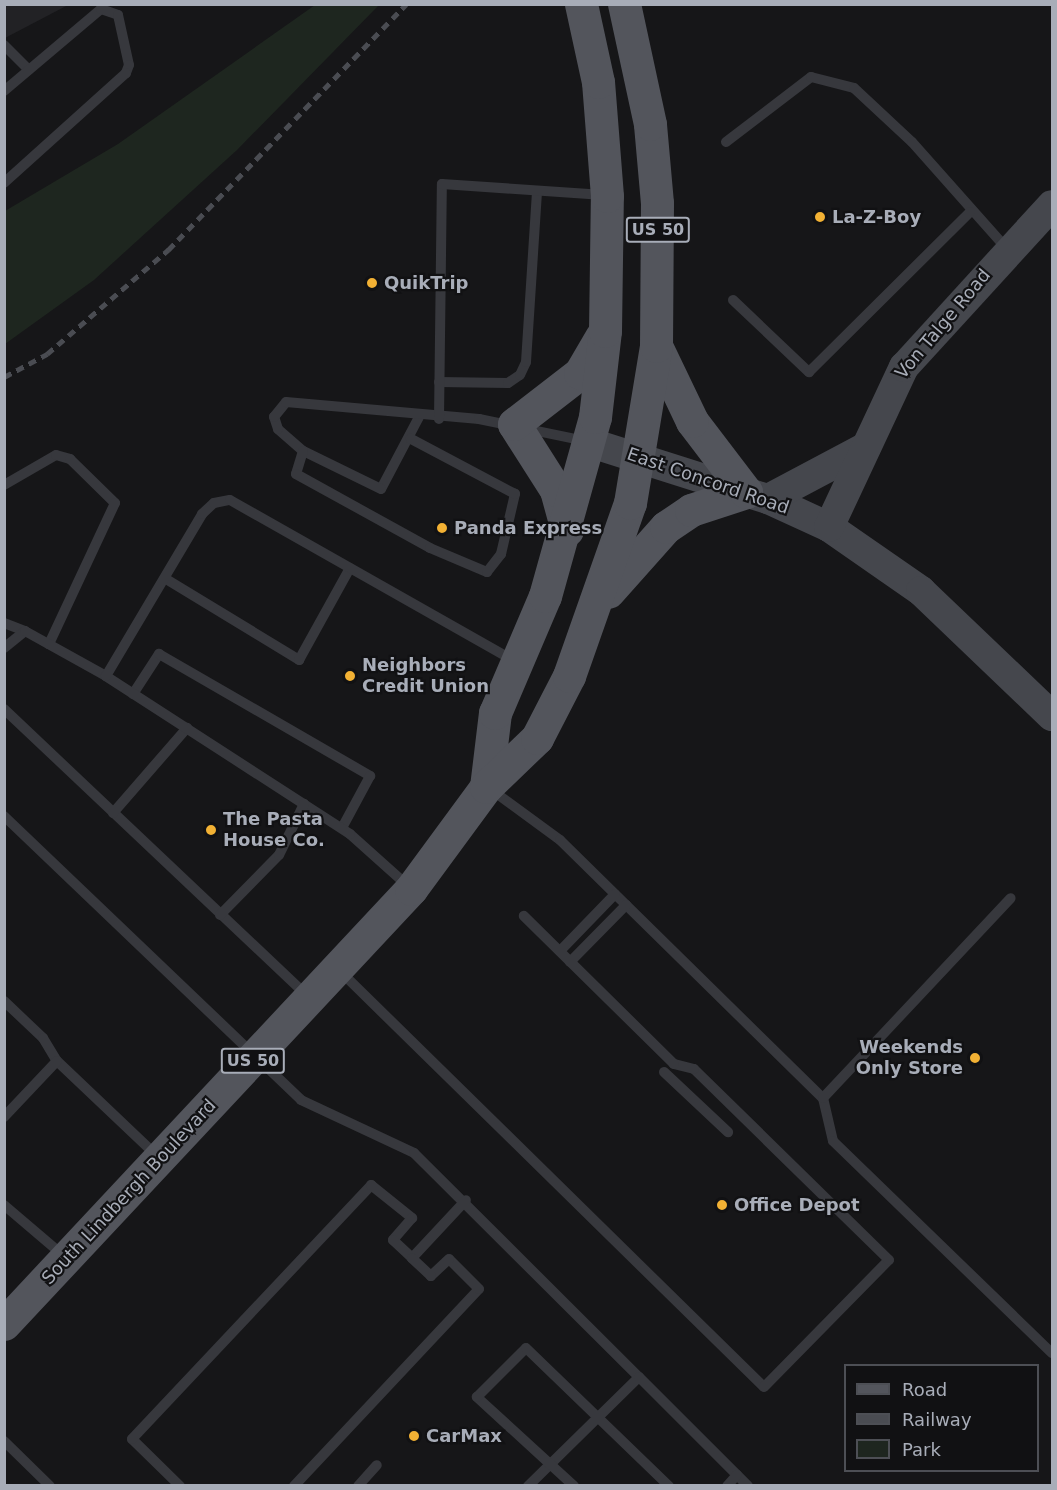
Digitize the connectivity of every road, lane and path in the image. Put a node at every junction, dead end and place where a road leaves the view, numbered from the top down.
1 (581, 4) edge
2 (624, 4) edge
3 (4, 45) edge
4 (29, 70) junction
5 (4, 91) edge
6 (726, 142) dead end
7 (4, 183) edge
8 (537, 191) junction
9 (607, 196) junction
10 (1053, 205) edge
11 (970, 212) junction
12 (1007, 249) junction
13 (733, 300) dead end
14 (605, 331) junction
15 (656, 346) junction
16 (439, 382) junction
17 (418, 417) junction
18 (439, 419) junction
19 (514, 424) junction
20 (411, 440) junction
21 (591, 443) junction
22 (866, 447) junction
23 (303, 451) junction
24 (640, 457) junction
25 (4, 485) edge
26 (757, 495) junction
27 (829, 527) junction
28 (567, 530) junction
29 (350, 568) junction
30 (166, 579) junction
31 (599, 602) junction
32 (4, 623) edge
33 (25, 631) junction
34 (49, 644) junction
35 (4, 648) edge
36 (518, 662) junction
37 (106, 676) junction
38 (133, 694) junction
39 (4, 709) edge
40 (1053, 716) edge
41 (187, 728) junction
42 (486, 787) junction
43 (304, 804) junction
44 (114, 813) junction
45 (4, 816) edge
46 (342, 828) junction
47 (411, 889) junction
48 (615, 894) junction
49 (1011, 898) dead end
50 (626, 905) junction
51 (220, 915) junction
52 (524, 916) dead end
53 (560, 951) junction
54 (570, 962) junction
55 (339, 970) junction
56 (311, 999) junction
57 (4, 1001) edge
58 (257, 1057) junction
59 (57, 1061) junction
60 (664, 1072) dead end
61 (823, 1098) junction
62 (4, 1117) edge
63 (728, 1132) dead end
64 (160, 1160) junction
65 (466, 1200) junction
66 (4, 1205) edge
67 (66, 1258) junction
68 (412, 1258) junction
69 (4, 1324) edge
70 (1053, 1353) edge
71 (639, 1377) junction
72 (598, 1417) junction
73 (4, 1441) edge
74 (550, 1464) junction
75 (377, 1465) dead end
76 (737, 1475) junction
77 (42, 1483) edge
78 (180, 1485) edge
79 (294, 1485) edge
80 (358, 1485) edge
81 (528, 1485) edge
82 (574, 1485) edge
83 (669, 1485) edge
84 (727, 1485) edge
85 (748, 1485) edge

1 - 9 main road, South Lindbergh Boulevard / US 50
2 - 15 main road, South Lindbergh Boulevard / US 50
3 - 4 lane
4 - 5 lane
4 - 7 lane
6 - 11 lane
8 - 9 lane
8 - 16 lane
8 - 16 lane
9 - 14 main road, South Lindbergh Boulevard / US 50
10 - 12 street, Von Talge Road
11 - 12 lane
11 - 13 lane
12 - 22 street, Von Talge Road
14 - 19 main road
14 - 21 main road, South Lindbergh Boulevard / US 50
15 - 24 main road, South Lindbergh Boulevard / US 50
15 - 26 main road
16 - 18 lane
17 - 18 lane, East Concord Road
17 - 20 lane
17 - 23 lane, East Concord Road
18 - 19 lane, East Concord Road
19 - 21 lane, East Concord Road
19 - 28 main road
20 - 23 lane
20 - 23 lane
21 - 24 street, East Concord Road
21 - 28 main road, South Lindbergh Boulevard / US 50
22 - 26 street
22 - 27 street, Von Talge Road
24 - 26 street, East Concord Road
24 - 31 main road, South Lindbergh Boulevard / US 50
25 - 34 lane
26 - 27 street, East Concord Road
26 - 31 main road
27 - 40 street, East Concord Road
28 - 36 main road, South Lindbergh Boulevard / US 50
29 - 30 lane
29 - 30 lane
29 - 36 lane
30 - 37 lane
31 - 42 main road, South Lindbergh Boulevard / US 50
32 - 33 lane
33 - 34 lane
33 - 35 lane
34 - 37 lane
36 - 42 main road, South Lindbergh Boulevard / US 50
37 - 38 lane
38 - 41 lane
38 - 46 lane
39 - 44 lane
41 - 43 lane
41 - 44 lane
42 - 47 main road, South Lindbergh Boulevard / US 50
42 - 48 lane
43 - 46 lane
43 - 51 lane
44 - 51 lane
45 - 58 lane
46 - 47 lane
47 - 55 main road, South Lindbergh Boulevard / US 50
48 - 50 lane
48 - 53 lane
49 - 61 lane
50 - 54 lane
50 - 61 lane
51 - 56 lane
52 - 53 lane
53 - 54 lane
54 - 55 lane
55 - 56 main road, South Lindbergh Boulevard / US 50
56 - 58 main road, South Lindbergh Boulevard / US 50
57 - 59 lane
58 - 64 main road, South Lindbergh Boulevard / US 50
58 - 65 lane
59 - 62 lane
59 - 64 lane
60 - 63 lane
61 - 70 lane
64 - 67 main road, South Lindbergh Boulevard / US 50
65 - 68 lane
65 - 71 lane
66 - 67 lane
67 - 69 main road, South Lindbergh Boulevard / US 50
68 - 78 lane
68 - 79 lane
71 - 72 lane
71 - 76 lane
72 - 74 lane
72 - 74 lane
72 - 83 lane
73 - 77 lane
74 - 81 lane
74 - 82 lane
75 - 80 lane
76 - 84 lane
76 - 85 lane

